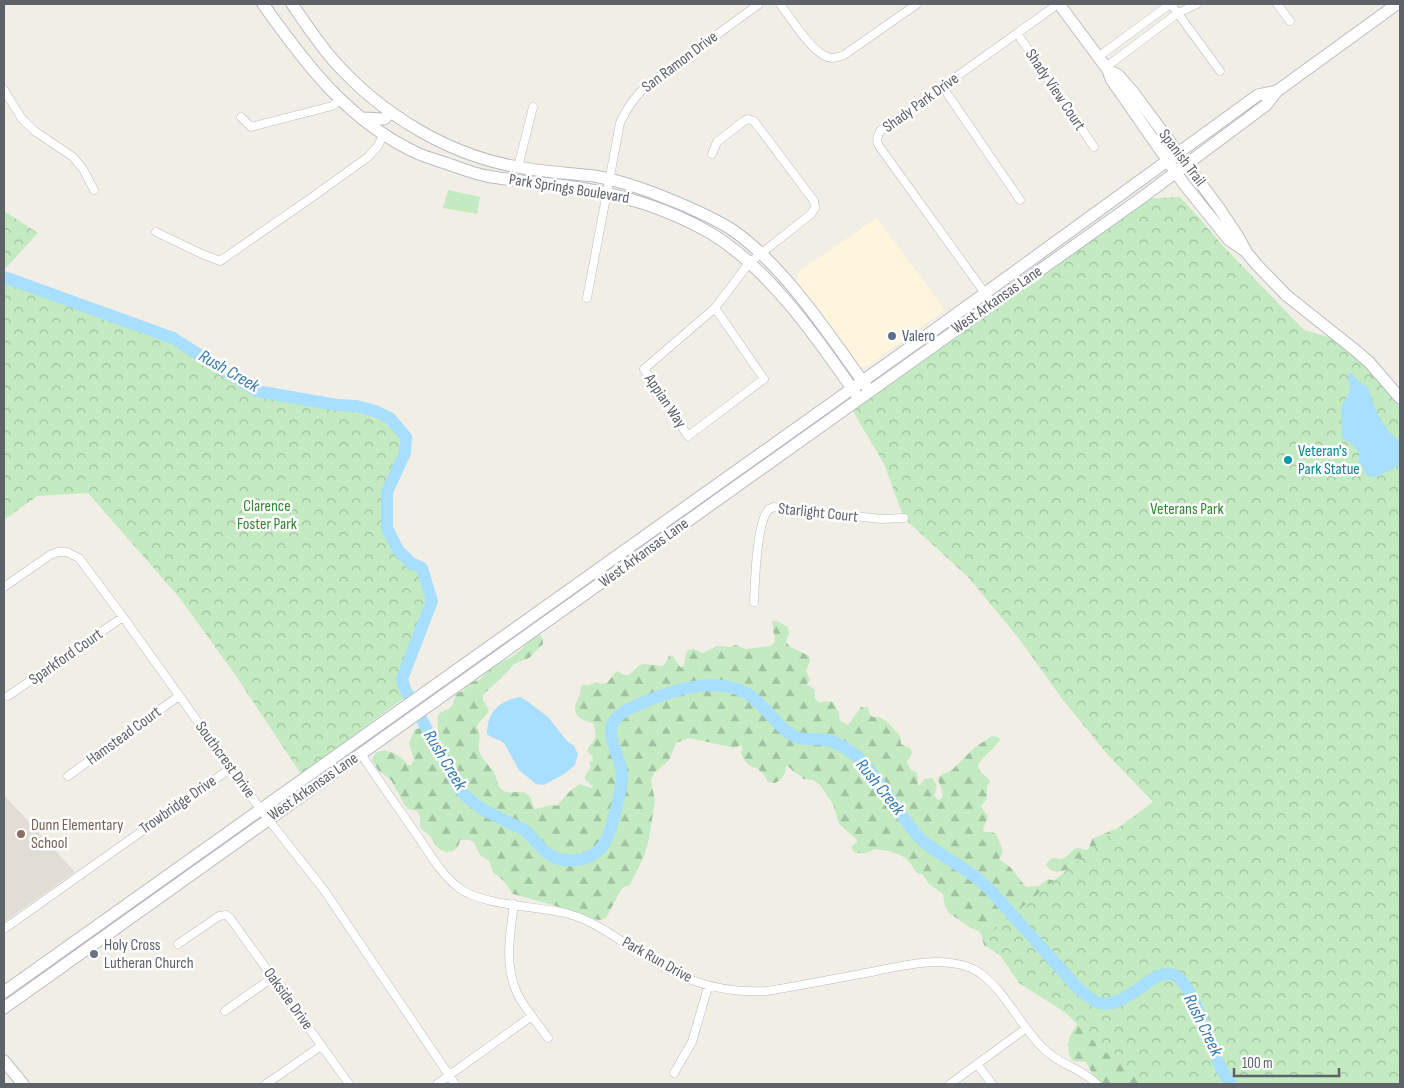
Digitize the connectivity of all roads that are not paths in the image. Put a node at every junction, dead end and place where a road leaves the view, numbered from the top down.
1 (263, 4) edge
2 (292, 4) edge
3 (759, 4) edge
4 (780, 4) edge
5 (917, 4) edge
6 (1058, 4) edge
7 (1171, 4) edge
8 (1197, 4) edge
9 (1277, 4) edge
10 (1397, 4) edge
11 (1178, 13) junction
12 (1290, 21) dead end
13 (1017, 33) junction
14 (1098, 57) junction
15 (1107, 69) junction
16 (1220, 71) dead end
17 (942, 86) junction
18 (4, 90) edge
19 (1277, 91) junction
20 (340, 100) junction
21 (534, 107) dead end
22 (391, 112) junction
23 (241, 117) dead end
24 (361, 118) junction
25 (384, 133) junction
26 (1094, 147) dead end
27 (1178, 153) junction
28 (712, 154) dead end
29 (1167, 160) junction
30 (1186, 164) junction
31 (518, 167) junction
32 (1176, 172) junction
33 (609, 180) junction
34 (94, 190) dead end
35 (606, 193) junction
36 (1020, 200) dead end
37 (156, 232) dead end
38 (1247, 253) junction
39 (761, 254) junction
40 (749, 263) junction
41 (984, 293) junction
42 (587, 298) dead end
43 (992, 303) junction
44 (715, 308) junction
45 (862, 380) junction
46 (851, 387) junction
47 (870, 392) junction
48 (1400, 398) edge
49 (859, 399) junction
50 (904, 518) dead end
51 (4, 587) edge
52 (754, 602) dead end
53 (123, 617) junction
54 (8, 696) dead end
55 (179, 696) junction
56 (361, 754) junction
57 (231, 768) junction
58 (68, 776) dead end
59 (261, 810) junction
60 (268, 819) junction
61 (514, 904) junction
62 (4, 929) edge
63 (178, 944) dead end
64 (272, 978) junction
65 (708, 987) junction
66 (4, 992) edge
67 (4, 1008) edge
68 (225, 1011) dead end
69 (532, 1016) junction
70 (1025, 1029) junction
71 (548, 1038) dead end
72 (321, 1046) junction
73 (4, 1061) edge
74 (977, 1064) junction
75 (674, 1073) dead end
76 (449, 1076) junction
77 (23, 1084) edge
78 (266, 1084) edge
79 (349, 1084) edge
80 (437, 1084) edge
81 (455, 1084) edge
82 (950, 1084) edge
83 (992, 1084) edge
84 (1098, 1084) edge

1 - 20 main road, Park Springs Boulevard
2 - 22 main road, Park Springs Boulevard
3 - 33 street, San Ramon Drive
4 - 5 street
6 - 13 street, Shady Park Drive
6 - 14 main road, Spanish Trail
7 - 11 street
7 - 14 street
8 - 11 street
9 - 12 street
10 - 19 main road, West Arkansas Lane
11 - 15 street
11 - 16 street
13 - 17 street, Shady Park Drive
13 - 26 street, Shady View Court
14 - 15 main road, Spanish Trail
15 - 27 main road, Spanish Trail
15 - 29 main road, Spanish Trail
17 - 36 street
17 - 41 street, Shady Park Drive
18 - 34 street
19 - 27 main road, West Arkansas Lane
19 - 30 main road, West Arkansas Lane
20 - 23 street
20 - 24 main road, Park Springs Boulevard
21 - 31 street
22 - 24 main road
22 - 31 main road, Park Springs Boulevard
24 - 25 main road, Park Springs Boulevard
25 - 35 main road, Park Springs Boulevard
25 - 37 street
27 - 29 main road, West Arkansas Lane
27 - 30 main road, Spanish Trail
28 - 39 street, Appian Way
29 - 32 main road, Spanish Trail
29 - 41 main road, West Arkansas Lane
30 - 32 main road, West Arkansas Lane
30 - 38 main road, Spanish Trail
31 - 33 main road, Park Springs Boulevard
32 - 38 main road, Spanish Trail
32 - 43 main road, West Arkansas Lane
33 - 35 street, San Ramon Drive
33 - 39 main road, Park Springs Boulevard
35 - 40 main road, Park Springs Boulevard
35 - 42 street, San Ramon Drive
38 - 48 main road, Spanish Trail
39 - 40 street, Appian Way
39 - 45 main road, Park Springs Boulevard
40 - 44 street, Appian Way
40 - 46 main road, Park Springs Boulevard
41 - 43 street, Shady Park Drive
41 - 45 main road, West Arkansas Lane
43 - 47 main road, West Arkansas Lane
44 - 44 street, Appian Way
45 - 46 main road, West Arkansas Lane
45 - 47 main road, Park Springs Boulevard
46 - 49 main road, Park Springs Boulevard
46 - 59 main road, West Arkansas Lane
47 - 49 main road, West Arkansas Lane
49 - 56 main road, West Arkansas Lane
50 - 52 street, Starlight Court
51 - 53 street, Southcrest Drive
53 - 54 street, Sparkford Court
53 - 55 street, Southcrest Drive
55 - 57 street, Southcrest Drive
55 - 58 street, Hamstead Court
56 - 60 main road, West Arkansas Lane
56 - 61 street, Park Run Drive
57 - 59 street, Southcrest Drive
57 - 62 street, Trowbridge Drive
59 - 60 street, Southcrest Drive
59 - 66 main road, West Arkansas Lane
60 - 67 main road, West Arkansas Lane
60 - 76 street, Southcrest Drive
61 - 65 street, Park Run Drive
61 - 69 street
63 - 64 street, Oakside Drive
64 - 68 street
64 - 72 street, Oakside Drive
65 - 70 street, Park Run Drive
65 - 75 street
69 - 71 street
69 - 76 street
70 - 74 street
70 - 84 street, Park Run Drive
72 - 78 street
72 - 79 street, Oakside Drive
73 - 77 main road
74 - 82 street
74 - 83 street
76 - 80 street
76 - 81 street, Southcrest Drive

